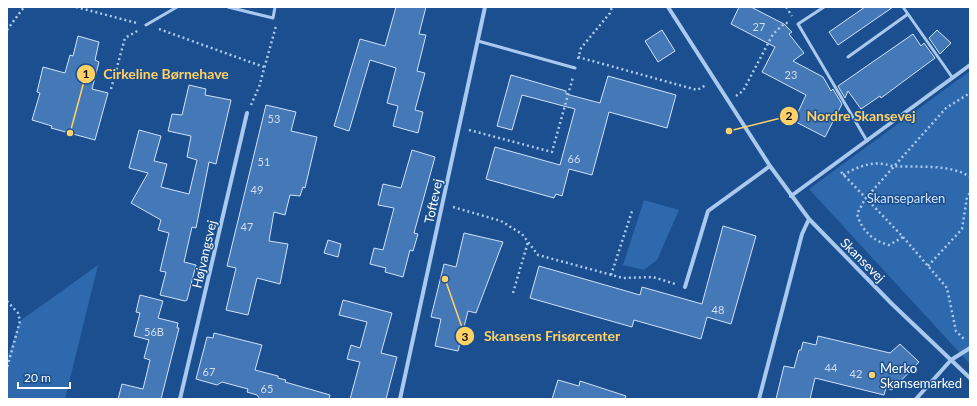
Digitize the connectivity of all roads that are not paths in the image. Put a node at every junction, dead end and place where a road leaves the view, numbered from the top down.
1 (177, 7) edge
2 (228, 7) edge
3 (276, 7) edge
4 (485, 7) edge
5 (668, 7) edge
6 (824, 7) edge
7 (903, 7) edge
8 (908, 14) junction
9 (146, 25) road end
10 (478, 41) junction
11 (848, 57) dead end
12 (970, 65) edge
13 (575, 68) road end
14 (952, 77) junction
15 (247, 113) road end
16 (867, 141) junction
17 (770, 166) junction
18 (790, 196) junction
19 (809, 219) junction
20 (685, 287) road end
21 (970, 347) edge
22 (951, 360) junction
23 (970, 378) edge
24 (180, 399) edge
25 (400, 399) edge
26 (759, 399) edge
27 (916, 399) edge

1 - 9 lane
2 - 3 lane
4 - 10 street, Toftevej
5 - 17 street, Skansevej
6 - 16 lane
7 - 8 lane
8 - 11 lane
8 - 14 lane
10 - 13 lane
10 - 25 street, Toftevej
12 - 14 street
14 - 16 street
15 - 24 street, Højvangsvej
16 - 18 street
17 - 18 street, Skansevej
17 - 20 street
18 - 19 street, Skansevej
19 - 22 street, Skansevej
19 - 26 street
21 - 22 street
22 - 23 street, Skansevej
22 - 27 street

